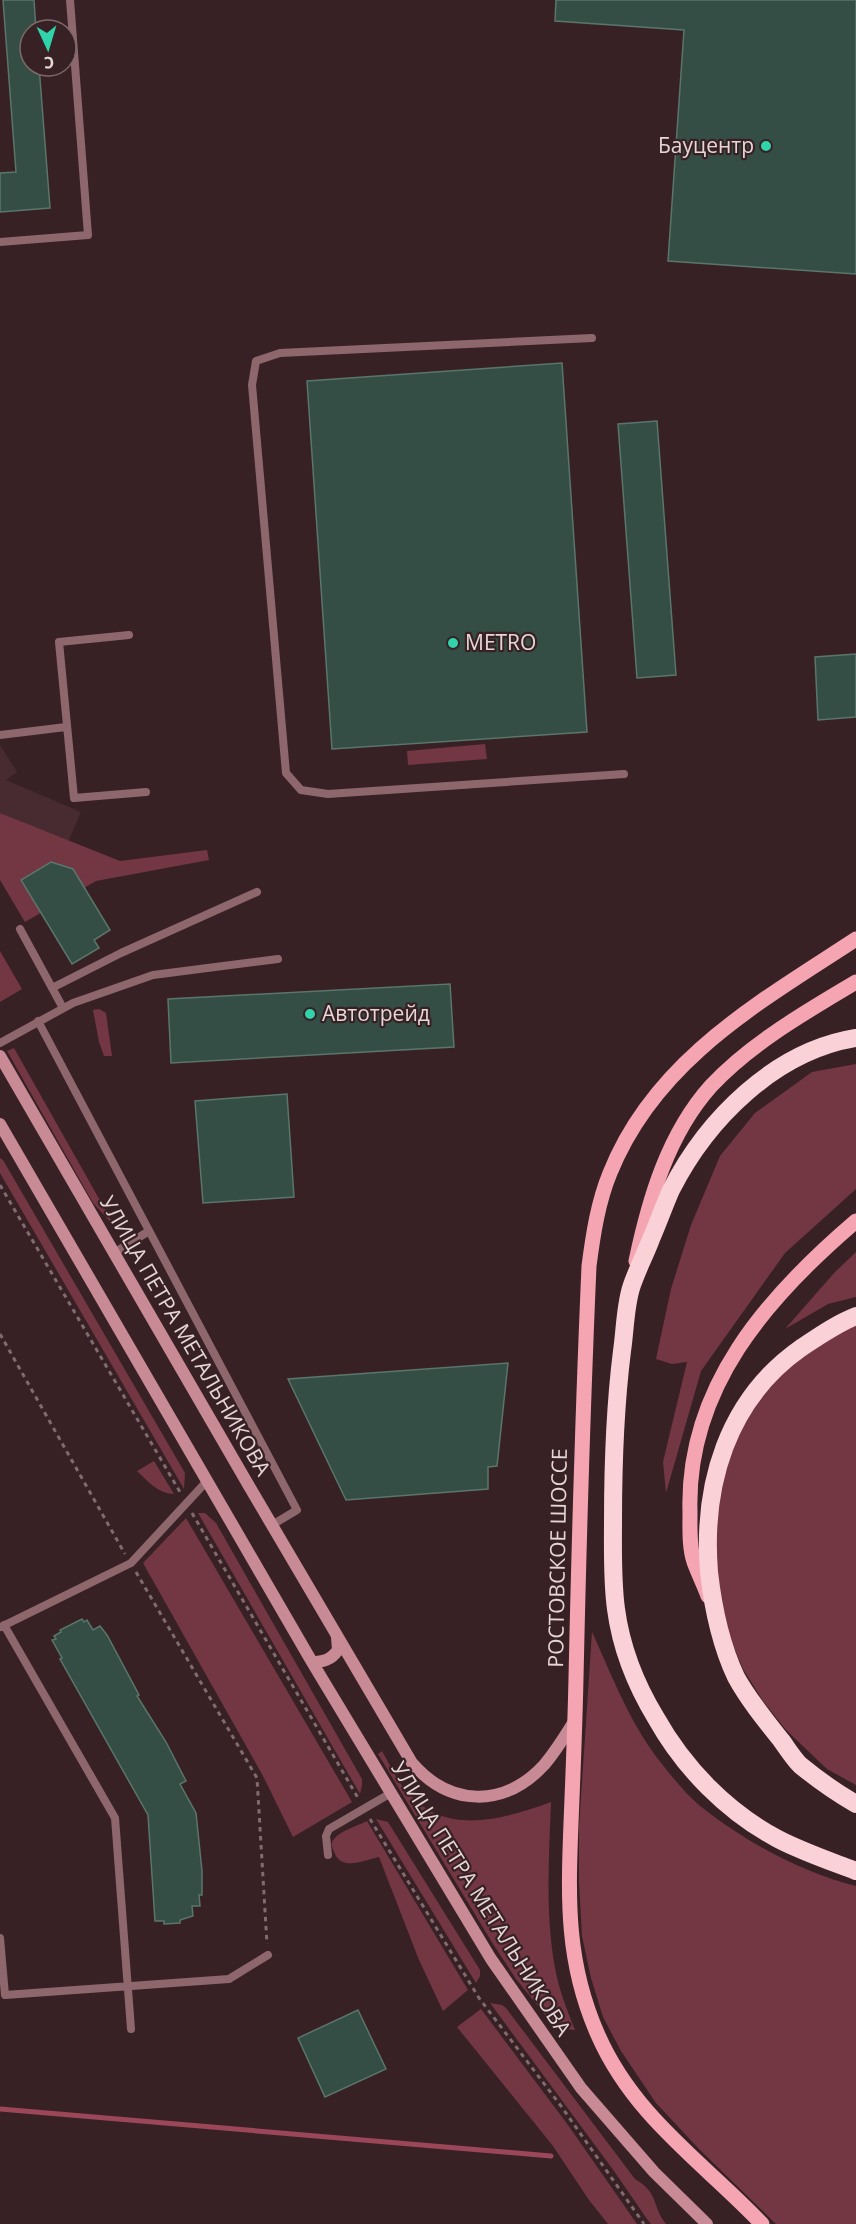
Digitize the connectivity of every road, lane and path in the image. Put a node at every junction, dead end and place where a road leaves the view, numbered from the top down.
1 (70, 0) edge
2 (0, 242) edge
3 (592, 338) dead end
4 (129, 635) dead end
5 (66, 727) junction
6 (0, 735) edge
7 (624, 774) dead end
8 (147, 792) dead end
9 (257, 892) dead end
10 (20, 929) dead end
11 (856, 939) edge
12 (278, 959) dead end
13 (856, 982) edge
14 (52, 988) junction
15 (63, 1008) junction
16 (38, 1021) junction
17 (856, 1038) edge
18 (0, 1043) edge
19 (0, 1056) edge
20 (0, 1124) edge
21 (0, 1185) edge
22 (856, 1221) edge
23 (149, 1231) junction
24 (114, 1253) junction
25 (631, 1289) junction
26 (856, 1316) edge
27 (0, 1334) edge
28 (207, 1481) junction
29 (186, 1502) junction
30 (272, 1525) junction
31 (131, 1563) junction
32 (712, 1605) junction
33 (2, 1626) edge
34 (337, 1636) junction
35 (312, 1662) junction
36 (575, 1720) junction
37 (391, 1793) junction
38 (856, 1804) edge
39 (364, 1809) junction
40 (328, 1855) dead end
41 (856, 1872) edge
42 (0, 1938) edge
43 (268, 1955) joint
44 (128, 1986) junction
45 (131, 2029) dead end
46 (644, 2224) edge
47 (707, 2224) edge
48 (762, 2224) edge

1 - 2 lane
3 - 7 lane
4 - 5 lane
5 - 6 lane
5 - 8 lane
9 - 14 lane
10 - 14 lane
11 - 36 main road, РОСТОВСКОЕ ШОССЕ
12 - 15 lane
13 - 25 main road
14 - 15 lane
15 - 16 lane
16 - 18 lane
16 - 23 lane
17 - 25 highway
19 - 24 main road, УЛИЦА ПЕТРА МЕТАЛЬНИКОВА
20 - 28 main road, УЛИЦА ПЕТРА МЕТАЛЬНИКОВА
21 - 29 path
22 - 32 main road
23 - 24 lane
23 - 30 lane
24 - 30 main road, УЛИЦА ПЕТРА МЕТАЛЬНИКОВА
25 - 41 highway
26 - 32 highway
27 - 31 path
28 - 29 lane
28 - 35 main road, УЛИЦА ПЕТРА МЕТАЛЬНИКОВА
29 - 31 lane
29 - 39 path
30 - 34 main road, УЛИЦА ПЕТРА МЕТАЛЬНИКОВА
31 - 33 lane
31 - 43 path
32 - 38 highway
33 - 44 lane
34 - 35 main road
34 - 36 main road, УЛИЦА ПЕТРА МЕТАЛЬНИКОВА
35 - 37 main road, УЛИЦА ПЕТРА МЕТАЛЬНИКОВА
36 - 48 main road, РОСТОВСКОЕ ШОССЕ
37 - 39 lane
37 - 47 main road, УЛИЦА ПЕТРА МЕТАЛЬНИКОВА
39 - 40 lane
39 - 46 path
42 - 44 lane
43 - 44 lane
44 - 45 lane

